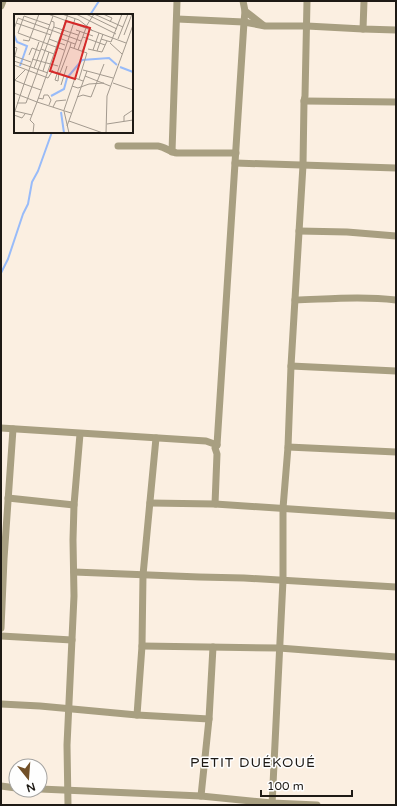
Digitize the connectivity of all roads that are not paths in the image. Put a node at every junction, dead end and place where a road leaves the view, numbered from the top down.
1 (3, 1) edge
2 (177, 1) edge
3 (243, 1) edge
4 (307, 1) edge
5 (364, 1) edge
6 (1, 6) edge
7 (245, 11) junction
8 (177, 19) junction
9 (244, 22) junction
10 (265, 26) junction
11 (307, 26) junction
12 (362, 29) junction
13 (396, 30) edge
14 (304, 101) junction
15 (396, 102) edge
16 (118, 146) dead end
17 (172, 152) junction
18 (236, 153) junction
19 (235, 163) junction
20 (303, 165) junction
21 (396, 168) edge
22 (299, 231) junction
23 (396, 236) edge
24 (295, 300) junction
25 (396, 300) edge
26 (291, 366) junction
27 (396, 370) edge
28 (1, 428) edge
29 (13, 429) junction
30 (80, 434) junction
31 (156, 438) junction
32 (217, 445) junction
33 (288, 447) junction
34 (396, 452) edge
35 (8, 498) junction
36 (150, 503) junction
37 (215, 504) junction
38 (74, 505) junction
39 (283, 508) junction
40 (396, 516) edge
41 (2, 559) edge
42 (74, 572) junction
43 (143, 575) junction
44 (282, 580) junction
45 (396, 587) edge
46 (1, 628) edge
47 (1, 636) edge
48 (72, 640) junction
49 (142, 646) junction
50 (213, 647) junction
51 (280, 648) junction
52 (396, 657) edge
53 (1, 704) edge
54 (68, 709) junction
55 (137, 715) junction
56 (209, 719) junction
57 (48, 789) edge
58 (68, 790) junction
59 (201, 796) junction
60 (272, 804) edge
61 (68, 805) edge
62 (317, 805) edge

1 - 6 street
2 - 8 street
3 - 7 street
4 - 11 street
5 - 12 street
7 - 9 street
7 - 10 street
8 - 9 street
8 - 17 street
9 - 10 street
9 - 18 street
10 - 11 street
11 - 12 street
11 - 14 street
12 - 13 street
14 - 15 street
14 - 20 street
16 - 17 street
17 - 18 street
18 - 19 street
19 - 20 street
19 - 32 street
20 - 21 street
20 - 22 street
22 - 23 street
22 - 24 street
24 - 25 street
24 - 26 street
26 - 27 street
26 - 33 street
28 - 29 street
29 - 30 street
29 - 35 street
30 - 31 street
30 - 38 street
31 - 32 street
31 - 36 street
32 - 37 street
33 - 34 street
33 - 39 street
35 - 38 street
35 - 41 street
36 - 37 street
36 - 43 street
37 - 39 street
38 - 42 street
39 - 40 street
39 - 44 street
41 - 46 street
42 - 43 street
42 - 48 street
43 - 44 street
43 - 49 street
44 - 45 street
44 - 51 street
47 - 48 street
48 - 54 street
49 - 50 street
49 - 55 street
50 - 51 street
50 - 56 street
51 - 52 street
51 - 60 street
53 - 54 street
54 - 55 street
54 - 58 street
55 - 56 street
56 - 59 street
57 - 58 street
58 - 59 street
58 - 61 street
59 - 60 street
60 - 62 street

